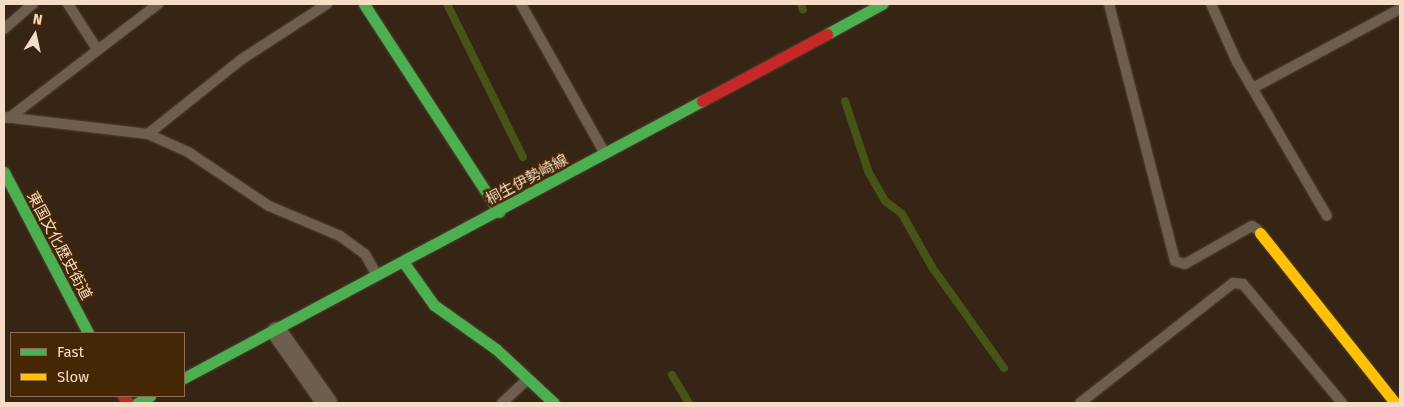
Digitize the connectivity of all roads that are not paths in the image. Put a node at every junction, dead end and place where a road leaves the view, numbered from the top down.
1 (34, 4) edge
2 (68, 4) edge
3 (158, 4) edge
4 (327, 4) edge
5 (364, 4) edge
6 (521, 4) edge
7 (882, 4) edge
8 (1109, 4) edge
9 (1211, 4) edge
10 (1400, 8) edge
11 (4, 29) edge
12 (97, 49) junction
13 (1253, 88) junction
14 (6, 117) edge
15 (148, 134) junction
16 (606, 155) junction
17 (4, 172) edge
18 (499, 212) junction
19 (1327, 216) dead end
20 (1260, 232) joint
21 (404, 263) junction
22 (378, 277) junction
23 (87, 332) edge
24 (277, 332) junction
25 (185, 378) edge
26 (529, 378) junction
27 (148, 397) edge
28 (137, 403) edge
29 (327, 403) edge
30 (502, 403) edge
31 (554, 403) edge
32 (1080, 403) edge
33 (1342, 403) edge
34 (1395, 403) edge

1 - 11 lane
2 - 12 lane
3 - 12 lane
4 - 15 lane
5 - 18 main road
6 - 16 lane
7 - 16 main road, 桐生伊勢崎線
8 - 20 lane
9 - 13 lane
10 - 13 lane
12 - 14 lane
13 - 19 lane
14 - 15 lane
15 - 22 lane
16 - 18 main road, 桐生伊勢崎線
17 - 23 main road, 東国文化歴史街道
18 - 21 main road, 桐生伊勢崎線
20 - 34 main road
21 - 22 main road, 桐生伊勢崎線
21 - 26 main road
22 - 24 main road, 桐生伊勢崎線
24 - 25 main road, 桐生伊勢崎線
24 - 29 street
26 - 30 lane
26 - 31 main road
27 - 28 main road
32 - 33 lane

